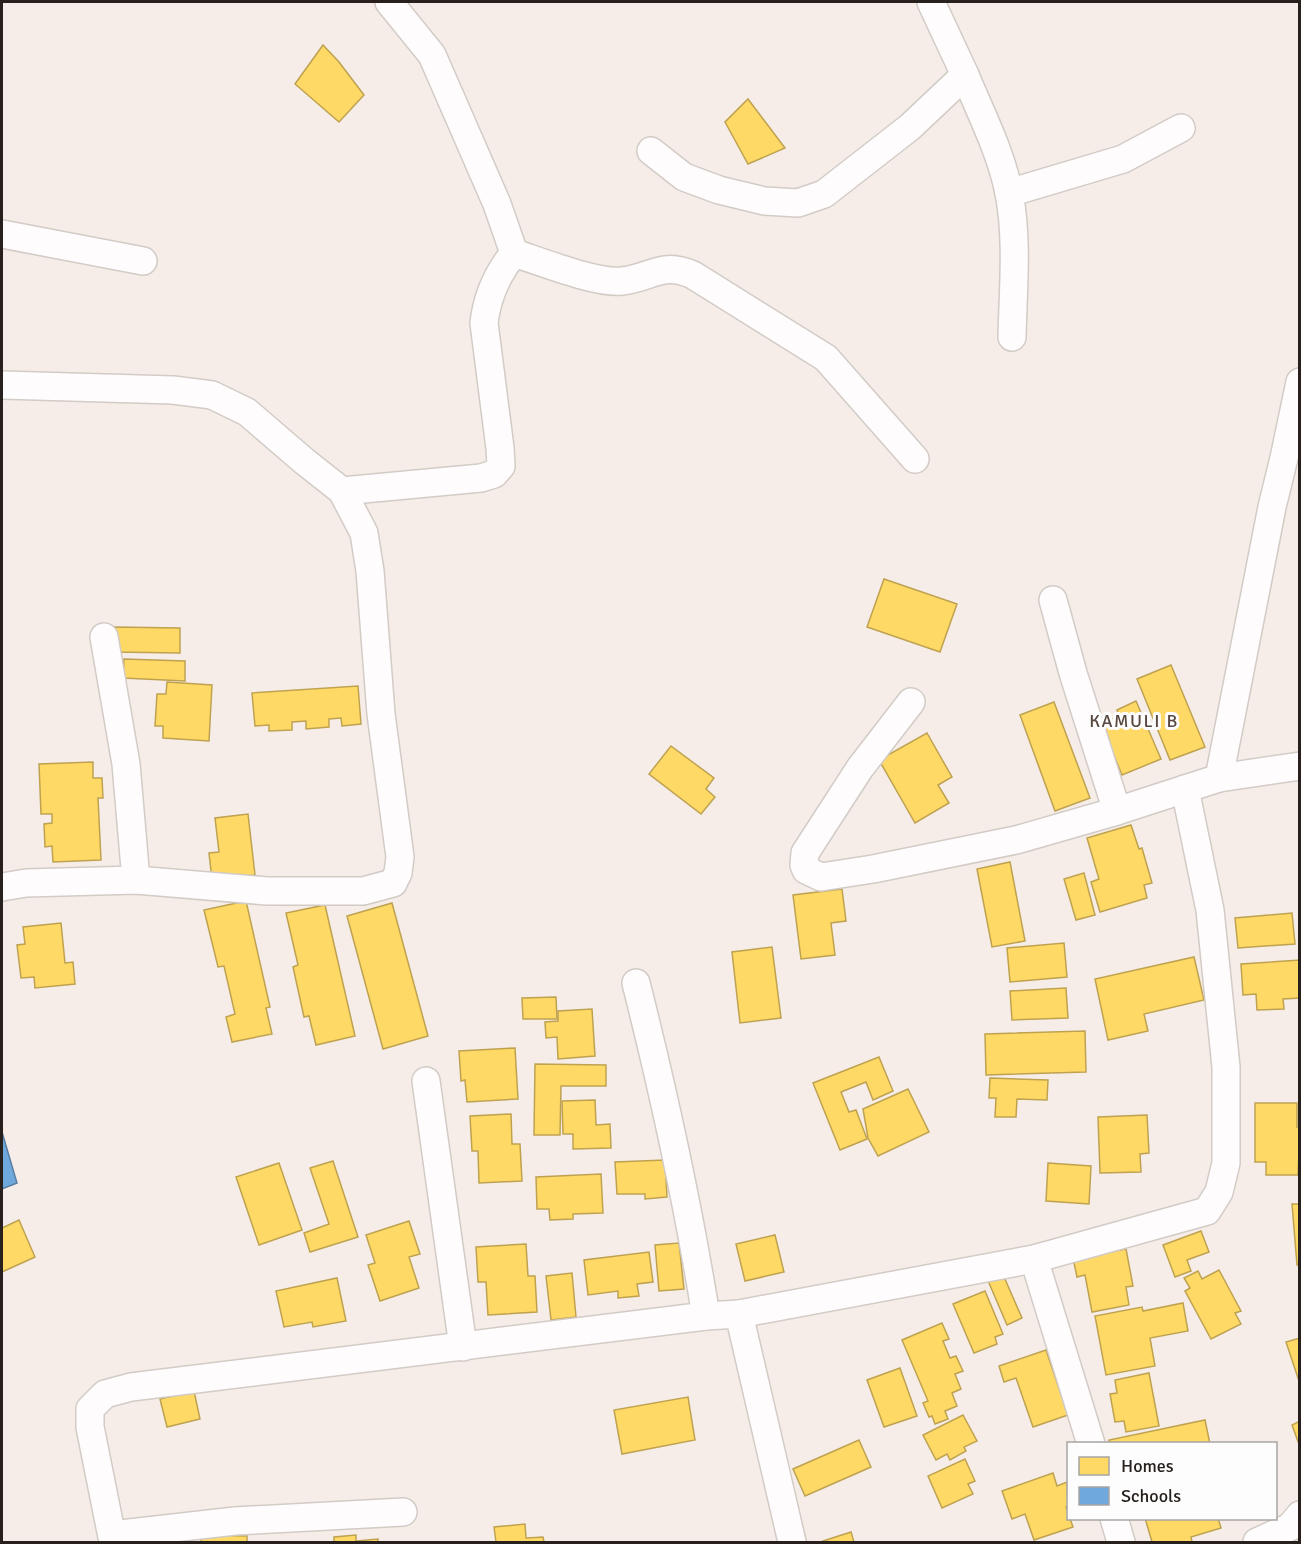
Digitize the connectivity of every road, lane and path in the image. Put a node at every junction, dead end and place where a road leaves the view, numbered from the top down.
1 (389, 2) edge
2 (931, 2) edge
3 (965, 75) junction
4 (1181, 128) dead end
5 (651, 151) dead end
6 (1009, 193) junction
7 (2, 234) edge
8 (514, 253) junction
9 (143, 261) dead end
10 (1012, 337) dead end
11 (1299, 382) edge
12 (2, 386) edge
13 (915, 459) dead end
14 (342, 491) junction
15 (1053, 600) dead end
16 (104, 637) dead end
17 (911, 702) dead end
18 (1299, 766) edge
19 (1219, 778) junction
20 (1185, 789) junction
21 (1118, 811) junction
22 (136, 880) junction
23 (2, 887) edge
24 (636, 983) dead end
25 (426, 1081) dead end
26 (1034, 1259) junction
27 (739, 1314) junction
28 (706, 1316) junction
29 (463, 1347) junction
30 (1091, 1442) edge
31 (403, 1512) dead end
32 (1299, 1515) edge
33 (1115, 1520) edge
34 (112, 1539) edge
35 (792, 1542) edge
36 (1121, 1542) edge
37 (1257, 1542) edge

1 - 8 street
2 - 3 street
3 - 5 street
3 - 6 street
4 - 6 street
6 - 10 street
7 - 9 street
8 - 13 street
8 - 14 street
11 - 19 street
12 - 14 street
14 - 22 street
15 - 21 street
16 - 22 street
17 - 21 street
18 - 19 street
19 - 20 street
20 - 21 street
20 - 26 street
22 - 23 street
24 - 28 street
25 - 29 street
26 - 27 street
26 - 30 street
27 - 28 street
27 - 35 street
28 - 29 street
29 - 34 street
31 - 34 street
32 - 37 street
33 - 36 street

